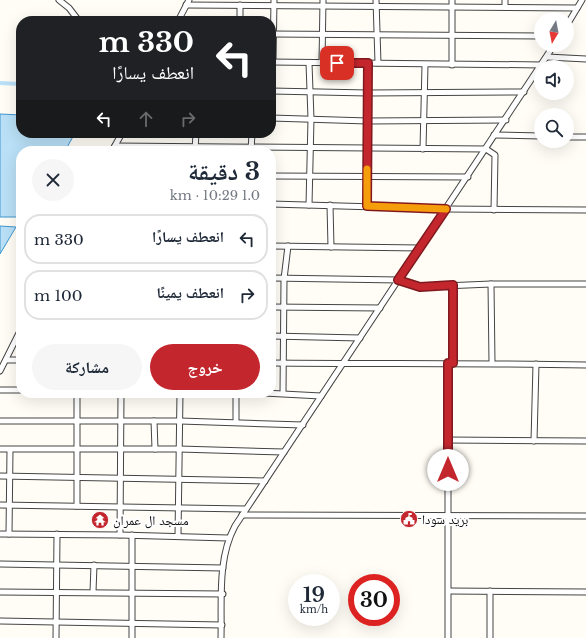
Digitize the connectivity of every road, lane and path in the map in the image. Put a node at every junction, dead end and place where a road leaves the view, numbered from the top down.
1 (59, 0) edge
2 (376, 0) edge
3 (452, 0) edge
4 (505, 0) edge
5 (582, 0) edge
6 (187, 3) edge
7 (274, 3) edge
8 (323, 3) edge
9 (240, 5) junction
10 (376, 6) junction
11 (452, 7) junction
12 (505, 7) junction
13 (577, 8) junction
14 (574, 13) edge
15 (76, 16) edge
16 (180, 16) edge
17 (240, 16) edge
18 (273, 16) edge
19 (276, 34) edge
20 (323, 34) junction
21 (377, 35) junction
22 (452, 36) junction
23 (534, 36) edge
24 (550, 52) edge
25 (547, 57) junction
26 (586, 59) edge
27 (545, 60) edge
28 (276, 62) edge
29 (309, 63) junction
30 (322, 63) junction
31 (368, 63) junction
32 (378, 63) junction
33 (425, 64) junction
34 (452, 65) junction
35 (534, 65) edge
36 (534, 77) edge
37 (310, 90) junction
38 (276, 91) edge
39 (426, 92) junction
40 (524, 92) junction
41 (368, 93) junction
42 (276, 118) edge
43 (311, 119) junction
44 (506, 120) junction
45 (368, 121) junction
46 (424, 121) junction
47 (494, 135) junction
48 (534, 136) edge
49 (574, 136) edge
50 (586, 137) edge
51 (309, 147) junction
52 (276, 148) edge
53 (368, 149) junction
54 (423, 149) junction
55 (486, 149) junction
56 (276, 176) edge
57 (367, 176) junction
58 (309, 177) junction
59 (468, 177) junction
60 (276, 204) edge
61 (309, 205) junction
62 (330, 205) junction
63 (367, 206) junction
64 (446, 209) junction
65 (494, 210) junction
66 (586, 210) edge
67 (276, 246) edge
68 (288, 246) junction
69 (331, 247) junction
70 (420, 248) junction
71 (276, 278) edge
72 (284, 279) junction
73 (398, 280) junction
74 (491, 284) junction
75 (586, 284) edge
76 (453, 285) junction
77 (276, 307) edge
78 (284, 307) junction
79 (380, 308) junction
80 (276, 336) edge
81 (284, 336) junction
82 (360, 338) junction
83 (16, 339) edge
84 (6, 360) junction
85 (16, 360) edge
86 (276, 363) edge
87 (284, 363) junction
88 (451, 363) junction
89 (492, 363) junction
90 (536, 364) junction
91 (342, 365) junction
92 (586, 365) edge
93 (0, 371) edge
94 (0, 390) edge
95 (16, 390) edge
96 (276, 393) edge
97 (283, 393) junction
98 (321, 396) junction
99 (77, 398) edge
100 (121, 398) edge
101 (180, 398) edge
102 (236, 398) edge
103 (0, 421) edge
104 (77, 421) junction
105 (121, 421) junction
106 (154, 421) junction
107 (180, 421) junction
108 (236, 422) junction
109 (303, 425) junction
110 (448, 440) junction
111 (534, 441) junction
112 (586, 442) edge
113 (0, 449) edge
114 (76, 449) junction
115 (121, 449) junction
116 (155, 449) junction
117 (179, 449) junction
118 (10, 450) junction
119 (284, 452) junction
120 (0, 476) edge
121 (10, 476) junction
122 (76, 477) junction
123 (122, 477) junction
124 (179, 478) junction
125 (265, 481) junction
126 (0, 505) edge
127 (9, 505) junction
128 (76, 506) junction
129 (120, 506) junction
130 (178, 507) junction
131 (246, 508) junction
132 (242, 514) junction
133 (448, 514) junction
134 (586, 516) edge
135 (0, 534) edge
136 (8, 534) junction
137 (57, 534) junction
138 (120, 535) junction
139 (132, 535) junction
140 (178, 536) junction
141 (228, 538) junction
142 (0, 564) edge
143 (57, 565) junction
144 (94, 565) junction
145 (132, 566) junction
146 (223, 568) junction
147 (449, 591) junction
148 (490, 591) junction
149 (0, 592) edge
150 (93, 592) junction
151 (586, 592) edge
152 (56, 593) junction
153 (132, 593) junction
154 (223, 594) junction
155 (0, 621) edge
156 (56, 621) junction
157 (132, 622) junction
158 (222, 625) junction
159 (56, 638) edge
160 (132, 638) edge
161 (221, 638) edge
162 (448, 638) edge
163 (490, 638) edge

1 - 15 street
2 - 10 street
3 - 11 street
4 - 12 street
5 - 13 street
6 - 9 street
6 - 16 street
7 - 8 street
7 - 9 street
7 - 18 street
8 - 10 street
8 - 20 street
9 - 17 street
10 - 11 street
10 - 21 street
11 - 12 street
11 - 22 street
12 - 13 street
13 - 14 street
19 - 20 street
20 - 21 street
20 - 30 street
21 - 22 street
21 - 32 street
22 - 23 street
22 - 34 street
24 - 25 street
25 - 26 street
25 - 27 street
28 - 29 street
29 - 30 street
29 - 37 street
30 - 31 street
31 - 32 street
31 - 41 street
32 - 33 street
33 - 34 street
33 - 39 street
34 - 35 street
36 - 40 street
37 - 38 street
37 - 41 street
37 - 43 street
39 - 40 street
39 - 41 street
39 - 46 street
40 - 44 street
41 - 45 street
42 - 43 street
43 - 45 street
43 - 51 street
44 - 46 street
44 - 47 street
45 - 46 street
45 - 53 street
46 - 54 street
47 - 48 street
47 - 55 street
49 - 50 street
51 - 52 street
51 - 53 street
51 - 58 street
53 - 54 street
53 - 57 street
54 - 55 street
55 - 59 street
55 - 65 street
56 - 58 street
57 - 58 street
57 - 59 street
57 - 63 street
58 - 61 street
59 - 64 street
60 - 61 street
61 - 62 street
62 - 63 street
62 - 69 street
63 - 64 street
64 - 65 street
64 - 70 street
65 - 66 street
67 - 68 street
68 - 69 street
68 - 72 street
69 - 70 street
70 - 73 street
71 - 72 street
72 - 73 street
72 - 78 street
73 - 76 street
73 - 79 street
74 - 75 street
74 - 76 street
74 - 89 street
76 - 88 street
77 - 78 street
78 - 79 street
78 - 81 street
79 - 82 street
80 - 81 street
81 - 82 street
81 - 87 street
82 - 91 street
83 - 84 street
84 - 85 street
84 - 93 street
86 - 87 street
87 - 91 street
87 - 97 street
88 - 89 street
88 - 91 street
88 - 110 street
89 - 90 street
90 - 92 street
90 - 111 street
91 - 98 street
94 - 95 street
96 - 97 street
97 - 98 street
98 - 109 street
99 - 104 street
100 - 105 street
101 - 107 street
102 - 108 street
103 - 104 street
104 - 105 street
104 - 114 street
105 - 106 street
105 - 115 street
106 - 107 street
106 - 116 street
107 - 108 street
107 - 117 street
108 - 109 street
109 - 119 street
110 - 111 street
110 - 133 street
111 - 112 street
113 - 118 street
114 - 115 street
114 - 118 street
114 - 122 street
115 - 116 street
115 - 123 street
116 - 117 street
117 - 119 street
117 - 124 street
118 - 121 street
119 - 125 street
120 - 121 street
121 - 122 street
121 - 127 street
122 - 123 street
122 - 128 street
123 - 124 street
123 - 129 street
124 - 125 street
124 - 130 street
125 - 131 street
126 - 127 street
127 - 128 street
127 - 136 street
128 - 129 street
129 - 130 street
129 - 138 street
130 - 131 street
130 - 140 street
131 - 132 street
132 - 133 street
132 - 141 street
133 - 134 street
133 - 147 street
135 - 136 street
136 - 137 street
137 - 138 street
137 - 143 street
138 - 139 street
139 - 140 street
139 - 145 street
140 - 141 street
141 - 146 street
142 - 143 street
143 - 144 street
143 - 152 street
144 - 145 street
144 - 150 street
145 - 146 street
145 - 153 street
146 - 154 street
147 - 148 street
147 - 162 street
148 - 151 street
148 - 163 street
149 - 152 street
150 - 152 street
150 - 153 street
152 - 156 street
153 - 154 street
153 - 157 street
154 - 158 street
155 - 156 street
156 - 157 street
156 - 159 street
157 - 158 street
157 - 160 street
158 - 161 street

